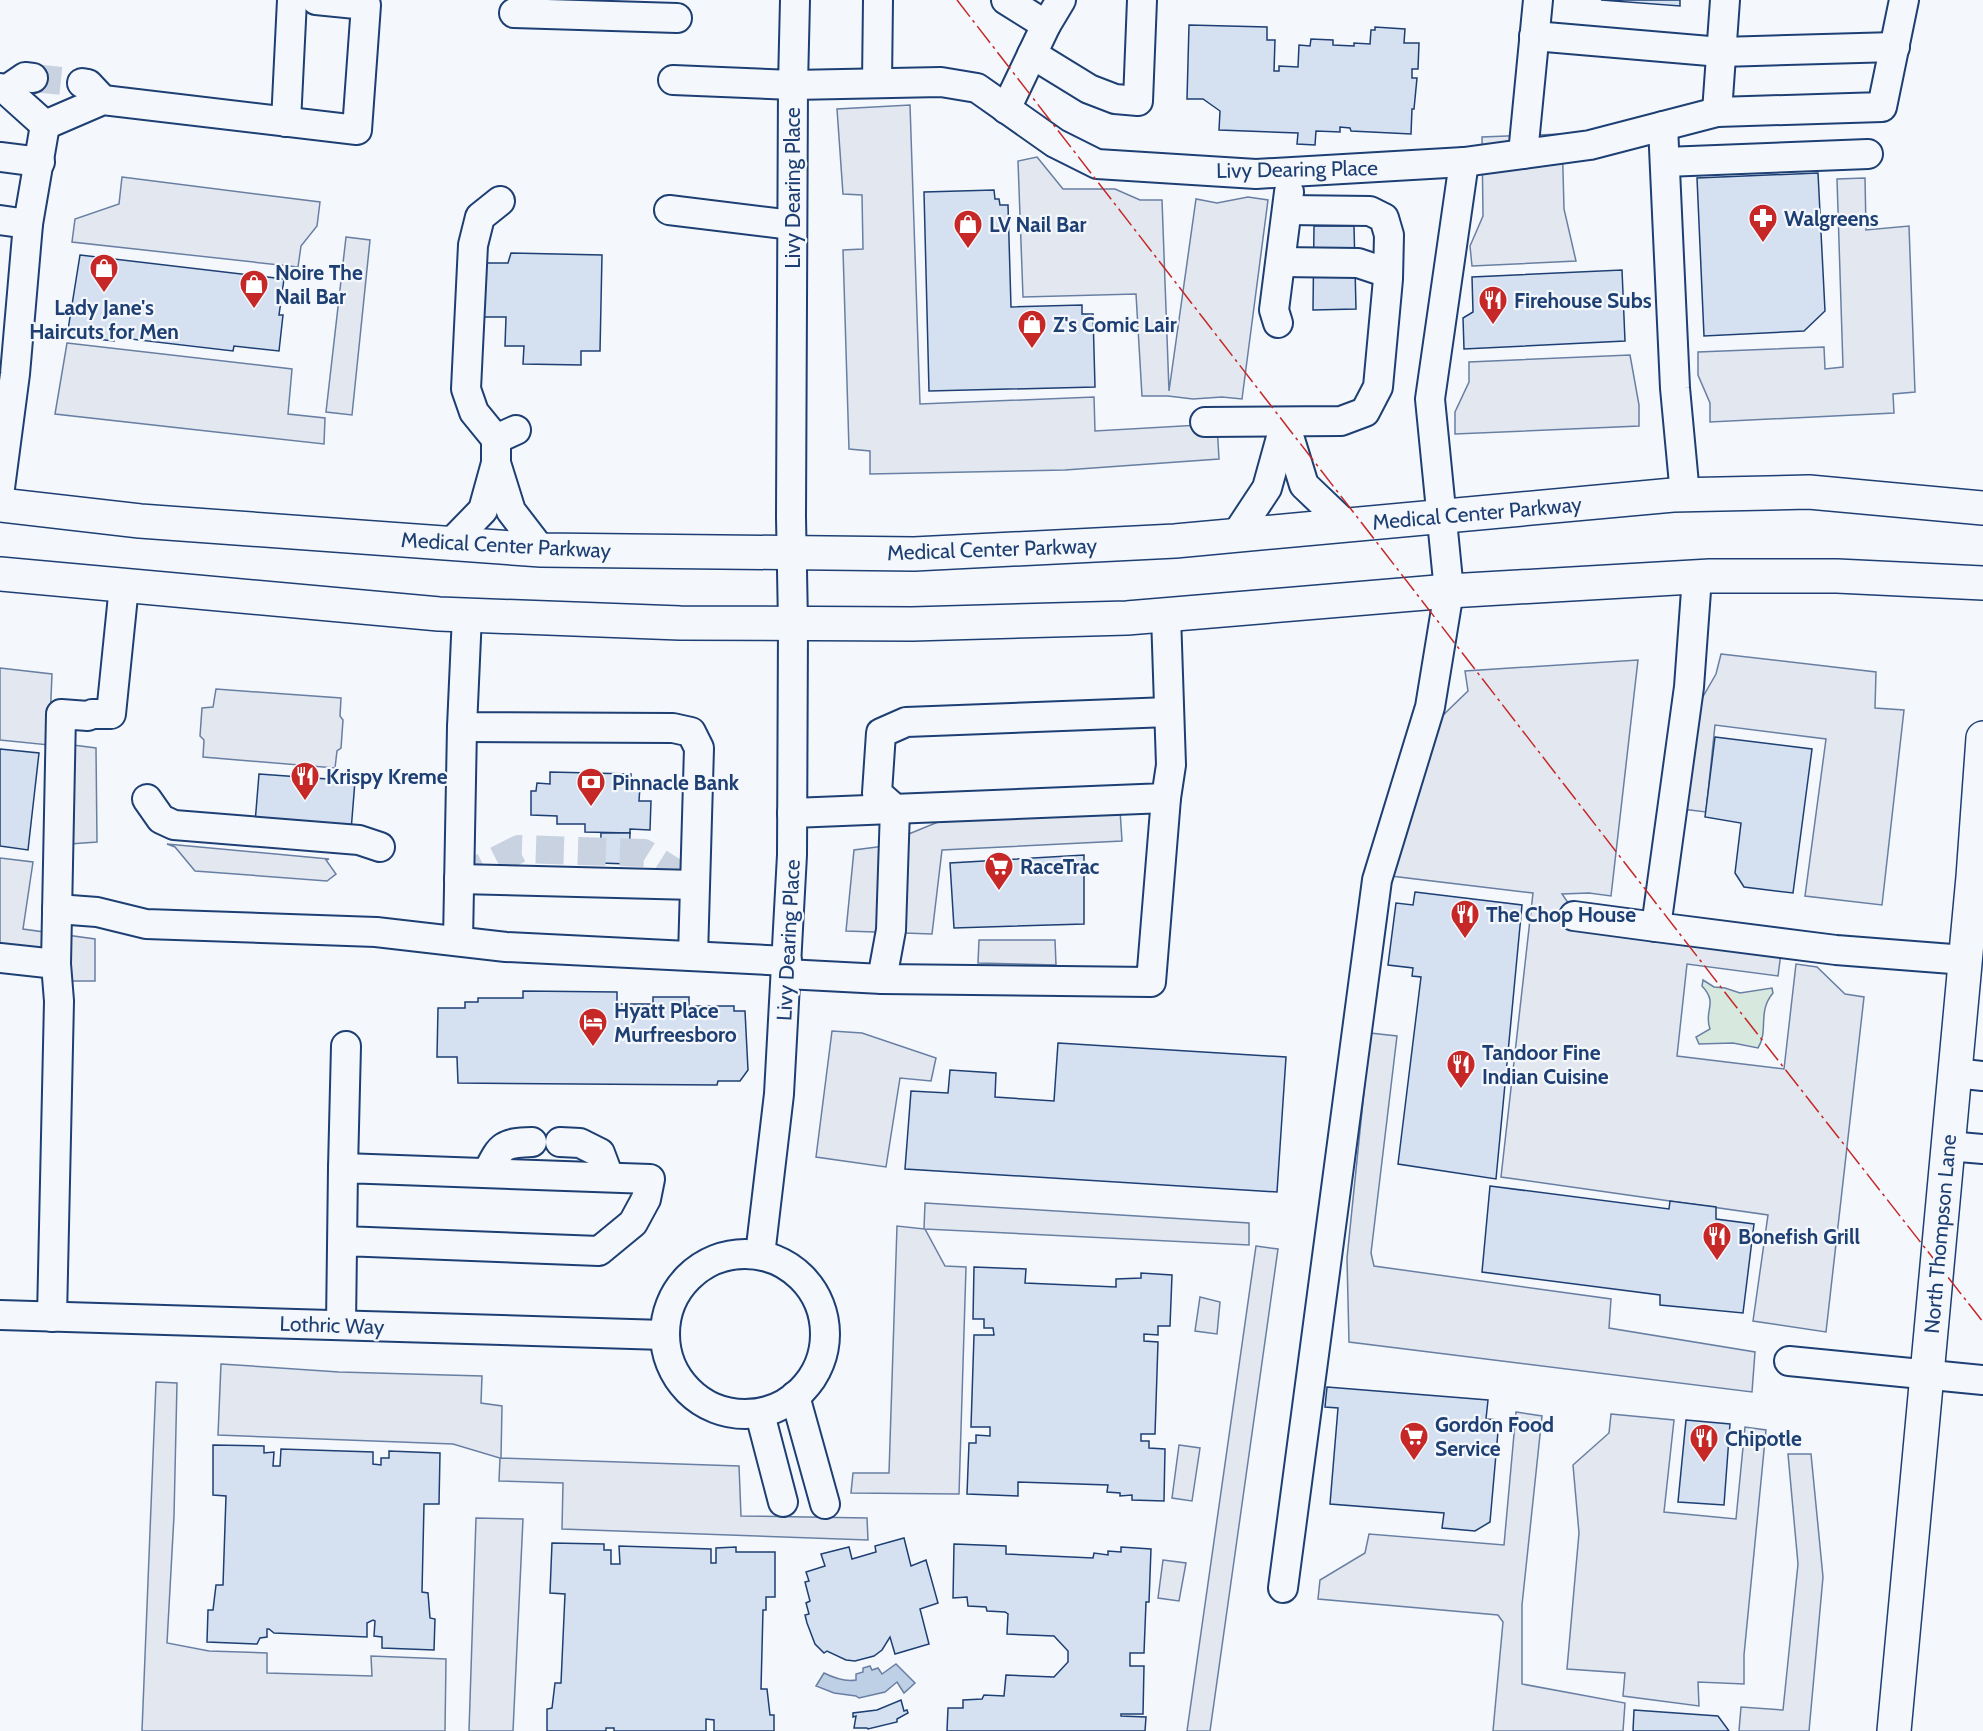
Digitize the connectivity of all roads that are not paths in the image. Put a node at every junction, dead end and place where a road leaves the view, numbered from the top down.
1 (292, 0) edge
2 (315, 0) edge
3 (795, 0) edge
4 (878, 0) edge
5 (1006, 0) edge
6 (1061, 0) edge
7 (1142, 0) edge
8 (1538, 0) edge
9 (1725, 0) edge
10 (1904, 0) edge
11 (514, 14) dead end
12 (677, 18) dead end
13 (1046, 25) junction
14 (1534, 36) junction
15 (1895, 47) junction
16 (1721, 52) junction
17 (1032, 54) junction
18 (33, 78) tunnel mouth
19 (673, 80) dead end
20 (877, 83) junction
21 (793, 86) junction
22 (3, 89) edge
23 (1006, 109) junction
24 (1717, 112) junction
25 (286, 122) junction
26 (45, 125) junction
27 (1663, 126) junction
28 (1523, 154) junction
29 (1868, 154) dead end
30 (0, 158) edge
31 (40, 162) junction
32 (1464, 162) junction
33 (1665, 162) junction
34 (1291, 172) junction
35 (500, 201) dead end
36 (669, 210) dead end
37 (1288, 210) junction
38 (0, 220) edge
39 (28, 224) junction
40 (792, 225) junction
41 (1281, 262) junction
42 (1388, 273) junction
43 (1278, 323) dead end
44 (1205, 422) dead end
45 (1285, 423) junction
46 (503, 444) junction
47 (0, 488) edge
48 (1685, 495) junction
49 (0, 505) edge
50 (1983, 508) edge
51 (1440, 516) junction
52 (1346, 525) junction
53 (1236, 536) junction
54 (451, 543) junction
55 (541, 550) junction
56 (791, 553) junction
57 (0, 574) edge
58 (1697, 577) junction
59 (1983, 583) edge
60 (124, 586) junction
61 (1449, 591) junction
62 (466, 615) junction
63 (1166, 615) junction
64 (793, 624) junction
65 (1169, 712) junction
66 (462, 727) junction
67 (1983, 738) edge
68 (1166, 798) junction
69 (147, 799) dead end
70 (894, 809) junction
71 (792, 813) junction
72 (380, 847) dead end
73 (1978, 877) edge
74 (459, 879) junction
75 (695, 885) junction
76 (57, 909) junction
77 (1574, 916) dead end
78 (1656, 927) junction
79 (458, 941) junction
80 (693, 956) junction
81 (0, 958) edge
82 (1965, 960) junction
83 (56, 964) junction
84 (786, 968) junction
85 (882, 979) junction
86 (346, 1046) dead end
87 (1969, 1075) edge
88 (532, 1142) dead end
89 (560, 1142) dead end
90 (1948, 1146) junction
91 (1983, 1149) edge
92 (344, 1168) junction
93 (487, 1173) junction
94 (609, 1177) junction
95 (343, 1241) junction
96 (760, 1255) junction
97 (0, 1315) edge
98 (52, 1317) junction
99 (341, 1325) junction
100 (664, 1335) junction
101 (1789, 1361) dead end
102 (1927, 1374) junction
103 (1983, 1380) edge
104 (795, 1396) junction
105 (759, 1414) junction
106 (783, 1502) dead end
107 (825, 1504) dead end
108 (1283, 1588) dead end
109 (1894, 1731) edge

1 - 25 street
2 - 25 street
3 - 21 street
4 - 20 street
5 - 13 street
6 - 13 street
7 - 17 street
8 - 14 street
9 - 16 street
10 - 15 street
11 - 12 street
13 - 17 street
14 - 16 street
14 - 28 street
15 - 16 street
15 - 24 street, Livy Dearing Place
16 - 24 street
17 - 23 street
18 - 22 street
19 - 21 street
20 - 21 street, Livy Dearing Place
20 - 23 street, Livy Dearing Place
21 - 40 street, Livy Dearing Place
22 - 26 street
23 - 34 street, Livy Dearing Place
24 - 27 street, Livy Dearing Place
25 - 26 street
26 - 31 street
27 - 28 street, Livy Dearing Place
27 - 33 street
28 - 32 street, Livy Dearing Place
29 - 33 street
30 - 31 street
31 - 39 street
32 - 34 street, Livy Dearing Place
32 - 51 street
33 - 48 street
34 - 37 street
35 - 46 street
36 - 40 street
37 - 41 street
37 - 42 street
38 - 39 street
39 - 47 street
40 - 56 street, Livy Dearing Place
41 - 42 street
41 - 43 street
42 - 45 street
44 - 45 street
45 - 52 street
45 - 53 street
46 - 54 street
46 - 55 street
48 - 50 main road, Medical Center Parkway
48 - 51 main road, Medical Center Parkway
49 - 54 main road, Medical Center Parkway
51 - 52 main road, Medical Center Parkway
51 - 61 street
52 - 53 main road, Medical Center Parkway
53 - 56 main road, Medical Center Parkway
54 - 55 main road, Medical Center Parkway
55 - 56 main road, Medical Center Parkway
56 - 64 street, Livy Dearing Place
57 - 60 main road
58 - 59 main road
58 - 61 main road
58 - 78 street
60 - 62 main road
60 - 76 street
61 - 63 main road
61 - 108 street
62 - 64 main road
62 - 66 street
63 - 64 main road
63 - 65 street
64 - 71 street, Livy Dearing Place
65 - 68 street
65 - 70 street
66 - 74 street
66 - 75 street
67 - 73 main road, North Thompson Lane
68 - 70 street
68 - 85 street
69 - 72 street
70 - 71 street
70 - 85 street
71 - 84 street, Livy Dearing Place
73 - 82 main road, North Thompson Lane
74 - 75 street
74 - 79 street
75 - 80 street
76 - 79 street
76 - 83 street
77 - 78 street
78 - 82 street
79 - 80 street
80 - 84 street
81 - 83 street
82 - 87 main road, North Thompson Lane
83 - 98 street
84 - 85 street
84 - 96 street, Livy Dearing Place
86 - 92 street
87 - 90 main road, North Thompson Lane
88 - 93 street
89 - 94 street
90 - 91 street
90 - 102 main road, North Thompson Lane
92 - 93 street
92 - 95 street
93 - 94 street
94 - 95 street
95 - 99 street
96 - 100 street
96 - 104 street
97 - 98 street, Lothric Way
98 - 99 street, Lothric Way
99 - 100 street, Lothric Way
100 - 105 street
101 - 102 street
102 - 103 street
102 - 109 main road, North Thompson Lane
104 - 105 street
104 - 107 street
105 - 106 street

